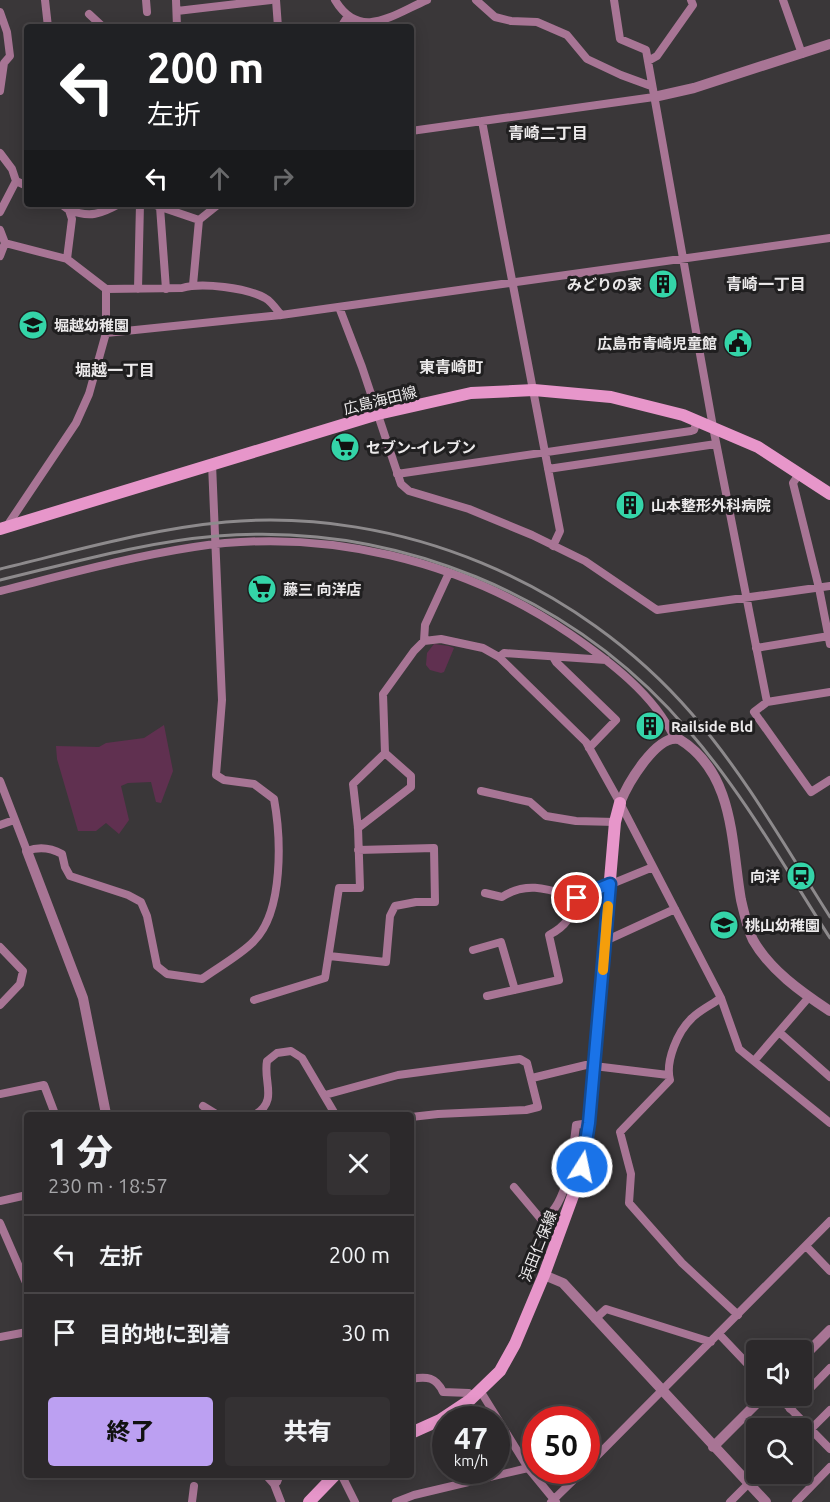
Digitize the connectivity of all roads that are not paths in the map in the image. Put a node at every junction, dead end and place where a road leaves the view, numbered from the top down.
1 (45, 0) edge
2 (146, 0) edge
3 (176, 0) edge
4 (271, 0) edge
5 (276, 0) edge
6 (335, 0) edge
7 (427, 0) edge
8 (476, 0) edge
9 (614, 0) edge
10 (691, 0) edge
11 (783, 0) edge
12 (177, 11) junction
13 (0, 12) edge
14 (147, 12) dead end
15 (89, 14) dead end
16 (348, 16) junction
17 (48, 24) edge
18 (100, 24) edge
19 (177, 24) edge
20 (278, 24) edge
21 (343, 24) edge
22 (830, 44) edge
23 (802, 54) junction
24 (648, 61) junction
25 (0, 91) edge
26 (652, 92) junction
27 (482, 121) junction
28 (414, 131) edge
29 (0, 153) edge
30 (16, 181) junction
31 (24, 185) edge
32 (70, 207) edge
33 (113, 207) edge
34 (140, 207) edge
35 (156, 207) edge
36 (159, 207) edge
37 (215, 207) edge
38 (0, 212) edge
39 (199, 220) junction
40 (0, 230) edge
41 (830, 238) edge
42 (5, 243) junction
43 (0, 256) edge
44 (67, 259) junction
45 (682, 259) junction
46 (511, 283) junction
47 (193, 285) junction
48 (106, 289) junction
49 (138, 289) junction
50 (166, 289) junction
51 (339, 307) junction
52 (281, 315) junction
53 (106, 333) junction
54 (534, 390) junction
55 (378, 414) junction
56 (697, 421) junction
57 (713, 427) junction
58 (716, 444) junction
59 (545, 452) junction
60 (213, 464) junction
61 (548, 469) junction
62 (398, 474) junction
63 (799, 474) junction
64 (830, 494) edge
65 (3, 528) edge
66 (214, 545) junction
67 (553, 546) junction
68 (449, 573) junction
69 (830, 586) edge
70 (819, 588) junction
71 (0, 591) edge
72 (746, 597) junction
73 (830, 640) edge
74 (424, 641) junction
75 (756, 648) junction
76 (499, 657) junction
77 (553, 657) junction
78 (607, 660) junction
79 (830, 692) edge
80 (767, 702) junction
81 (674, 738) junction
82 (589, 748) junction
83 (385, 753) junction
84 (830, 780) edge
85 (0, 781) edge
86 (481, 791) dead end
87 (620, 803) junction
88 (14, 820) junction
89 (615, 822) junction
90 (0, 825) edge
91 (357, 828) junction
92 (358, 850) junction
93 (27, 851) junction
94 (654, 867) junction
95 (610, 884) junction
96 (485, 893) dead end
97 (577, 898) junction
98 (675, 909) junction
99 (605, 941) junction
100 (0, 947) edge
101 (473, 950) dead end
102 (328, 956) junction
103 (515, 990) junction
104 (487, 996) dead end
105 (809, 997) junction
106 (721, 998) junction
107 (254, 1000) dead end
108 (0, 1005) edge
109 (830, 1011) edge
110 (778, 1032) junction
111 (754, 1061) junction
112 (594, 1066) junction
113 (668, 1075) junction
114 (532, 1077) junction
115 (830, 1077) edge
116 (0, 1094) edge
117 (325, 1095) junction
118 (203, 1106) dead end
119 (54, 1112) edge
120 (106, 1112) edge
121 (213, 1112) edge
122 (259, 1112) edge
123 (334, 1112) edge
124 (414, 1117) edge
125 (589, 1123) junction
126 (830, 1124) edge
127 (514, 1188) dead end
128 (24, 1196) edge
129 (0, 1201) edge
130 (830, 1221) edge
131 (0, 1222) edge
132 (806, 1246) junction
133 (830, 1271) edge
134 (544, 1275) junction
135 (24, 1278) edge
136 (738, 1316) junction
137 (595, 1319) junction
138 (830, 1330) edge
139 (24, 1333) edge
140 (719, 1334) junction
141 (0, 1337) edge
142 (711, 1342) junction
143 (812, 1348) edge
144 (746, 1362) edge
145 (830, 1368) edge
146 (414, 1378) edge
147 (662, 1391) junction
148 (478, 1394) junction
149 (754, 1406) edge
150 (790, 1408) joint
151 (830, 1410) edge
152 (800, 1418) edge
153 (812, 1428) edge
154 (812, 1430) edge
155 (414, 1432) edge
156 (714, 1447) junction
157 (830, 1449) edge
158 (600, 1454) edge
159 (522, 1459) edge
160 (830, 1467) edge
161 (522, 1469) edge
162 (268, 1478) edge
163 (278, 1478) edge
164 (334, 1478) edge
165 (340, 1478) edge
166 (746, 1482) edge
167 (274, 1484) junction
168 (540, 1484) edge
169 (570, 1484) edge
170 (748, 1484) joint
171 (194, 1486) dead end
172 (553, 1501) edge
173 (192, 1502) edge
174 (281, 1502) edge
175 (309, 1502) edge
176 (355, 1502) edge
177 (396, 1502) edge
178 (730, 1502) edge
179 (766, 1502) edge
180 (796, 1502) edge

1 - 17 street
2 - 14 street
3 - 12 street
4 - 12 street
5 - 20 street
6 - 16 street
7 - 16 street
8 - 26 street
9 - 24 street
10 - 24 street
11 - 23 street
12 - 19 street
13 - 25 street
15 - 18 street
16 - 21 street
22 - 23 street
23 - 26 street
24 - 26 street
26 - 27 street
26 - 45 street
27 - 28 street
27 - 46 street
29 - 30 street
30 - 31 street
30 - 38 street
32 - 33 street
32 - 44 street
34 - 49 street
35 - 50 street
36 - 39 street
37 - 39 street
39 - 47 street
40 - 42 street
41 - 45 street
42 - 43 street
42 - 44 street
44 - 48 street
45 - 46 street
45 - 57 street
46 - 51 street
46 - 54 street
47 - 50 street
47 - 52 street
48 - 49 street
48 - 53 street
49 - 50 street
51 - 52 street
51 - 55 street
52 - 53 street
53 - 65 street
54 - 55 main road, 広島海田線
54 - 56 main road, 広島海田線
54 - 59 street
55 - 60 main road, 広島海田線
55 - 62 street
56 - 57 main road, 広島海田線
56 - 59 street
57 - 58 street
57 - 63 main road, 広島海田線
58 - 61 street
58 - 72 street
59 - 61 street
59 - 62 street
60 - 65 main road, 広島海田線
60 - 66 street
61 - 67 street
62 - 67 street
63 - 64 main road, 広島海田線
63 - 70 street
66 - 68 street
66 - 71 street
66 - 93 street
67 - 72 street
68 - 74 street
68 - 78 street
69 - 70 street
70 - 72 street
70 - 73 street
72 - 75 street
73 - 75 street
74 - 76 street
74 - 83 street
75 - 80 street
76 - 77 street
76 - 82 street
77 - 78 street
77 - 82 street
78 - 81 street
79 - 80 street
80 - 84 street
81 - 87 street
81 - 105 street
82 - 87 street
83 - 91 street
83 - 91 street
85 - 88 street
86 - 89 street
87 - 89 main road, 浜田仁保線
87 - 94 street
88 - 90 street
88 - 93 street
89 - 95 main road, 浜田仁保線
91 - 92 street
92 - 102 street
92 - 102 street
93 - 120 street
94 - 95 street
94 - 98 street
95 - 97 street
95 - 99 main road, 浜田仁保線
96 - 97 street
97 - 103 street
98 - 99 street
98 - 106 street
99 - 112 main road, 浜田仁保線
100 - 108 street
101 - 103 street
102 - 107 street
103 - 104 street
105 - 109 street
105 - 110 street
106 - 111 street
106 - 113 street
110 - 111 street
110 - 115 street
111 - 126 street
112 - 113 street
112 - 114 street
112 - 125 main road, 浜田仁保線
113 - 136 street
114 - 117 street
114 - 124 street
116 - 119 street
117 - 122 street
117 - 123 street
118 - 121 street
125 - 127 street
125 - 134 main road, 浜田仁保線
128 - 129 street
130 - 132 street
131 - 135 street
132 - 133 street
132 - 136 street
134 - 137 street
134 - 148 main road, 浜田仁保線
136 - 140 street
137 - 142 street
137 - 147 street
138 - 143 street
139 - 141 street
140 - 142 street
140 - 144 street
142 - 147 street
145 - 150 street
146 - 148 street
147 - 156 street
147 - 158 street
148 - 155 main road, 浜田仁保線
148 - 159 street
149 - 156 street
150 - 152 street
151 - 153 street
154 - 157 street
156 - 166 street
160 - 180 street
161 - 177 street
162 - 167 street
163 - 167 street
164 - 175 main road
165 - 176 street
167 - 174 street
168 - 172 street
169 - 172 street
170 - 178 street
170 - 179 street
171 - 173 street

